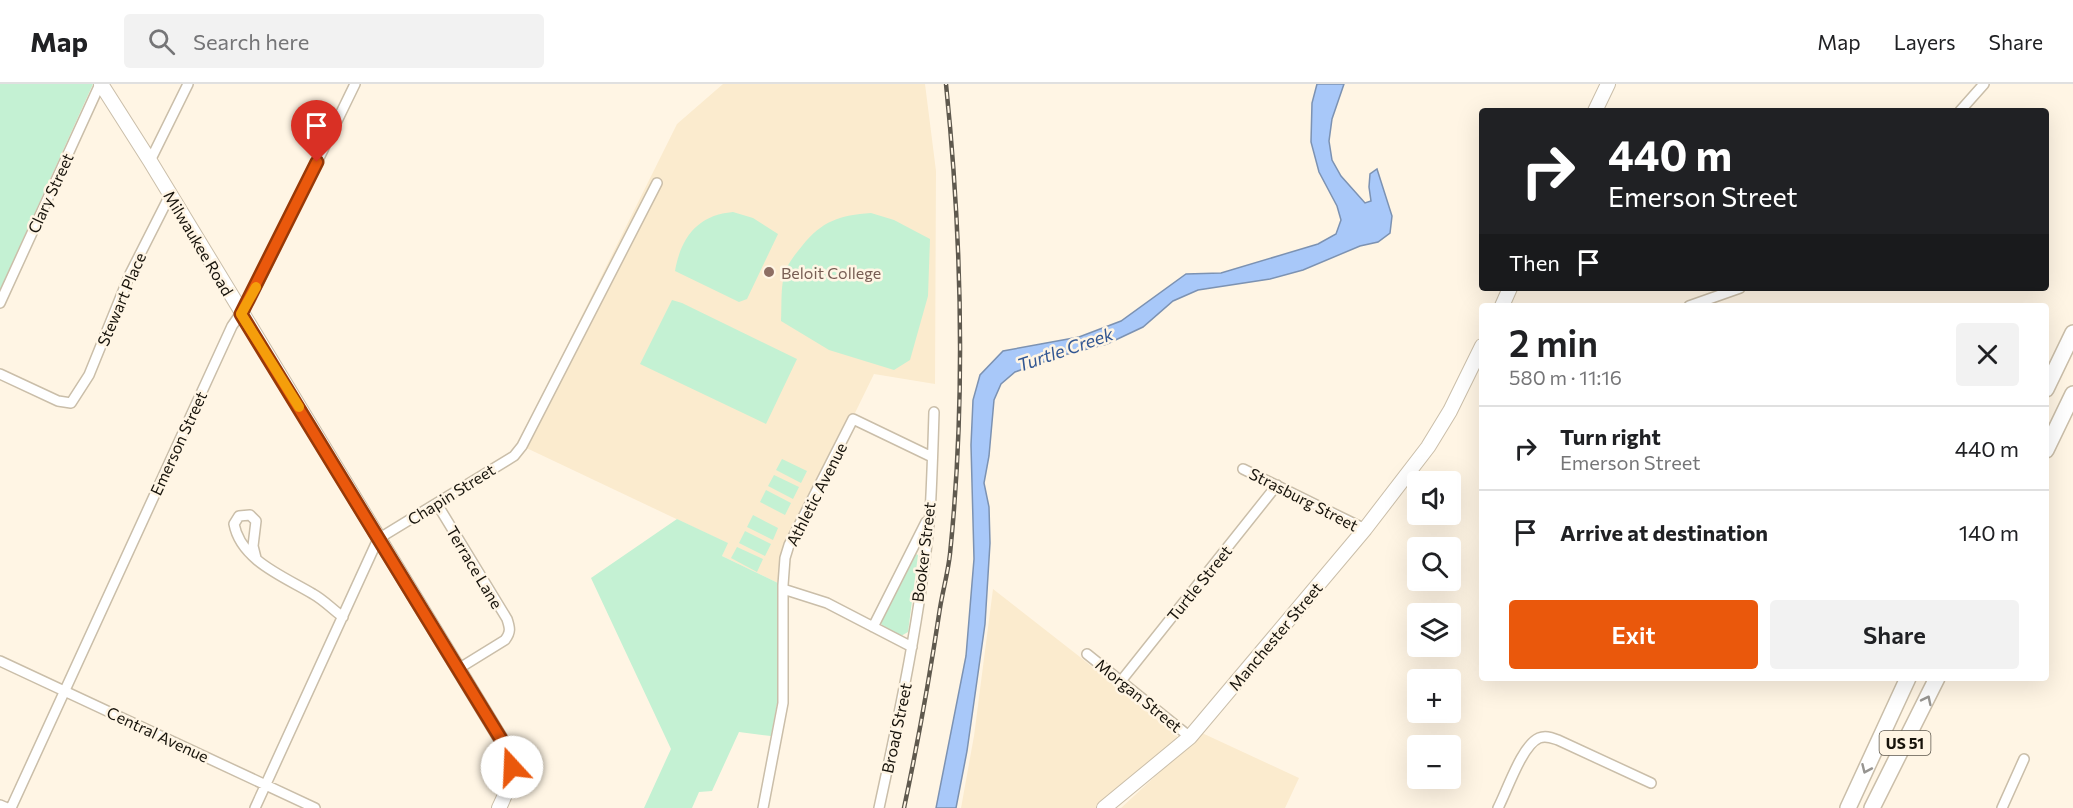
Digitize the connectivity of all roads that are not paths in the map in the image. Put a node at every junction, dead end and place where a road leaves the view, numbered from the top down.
1 (100, 84) edge
2 (188, 84) edge
3 (355, 84) edge
4 (1608, 84) edge
5 (1984, 84) edge
6 (1596, 108) edge
7 (1963, 108) edge
8 (150, 161) junction
9 (657, 183) dead end
10 (170, 195) junction
11 (1732, 291) edge
12 (0, 303) edge
13 (1698, 303) edge
14 (241, 314) junction
15 (2073, 333) edge
16 (1476, 369) edge
17 (0, 375) edge
18 (2049, 383) edge
19 (2073, 394) edge
20 (934, 412) dead end
21 (2049, 444) edge
22 (932, 457) junction
23 (1243, 468) dead end
24 (1277, 485) junction
25 (437, 504) junction
26 (930, 514) junction
27 (1365, 530) junction
28 (378, 539) junction
29 (256, 558) dead end
30 (783, 589) junction
31 (343, 617) junction
32 (873, 627) junction
33 (912, 647) junction
34 (1087, 654) dead end
35 (0, 661) edge
36 (458, 669) junction
37 (1121, 681) junction
38 (1907, 681) edge
39 (1936, 681) edge
40 (63, 690) junction
41 (1190, 737) junction
42 (2024, 759) dead end
43 (1651, 783) dead end
44 (266, 785) junction
45 (0, 805) edge
46 (9, 808) edge
47 (255, 808) edge
48 (315, 808) edge
49 (499, 808) edge
50 (763, 808) edge
51 (879, 808) edge
52 (1104, 808) edge
53 (1498, 808) edge
54 (1848, 808) edge
55 (1872, 808) edge
56 (2002, 808) edge

1 - 8 street, Milwaukee Road
1 - 12 street, Clary Street
2 - 8 street
3 - 14 street, Emerson Street
4 - 6 street
5 - 7 street
8 - 10 street, Milwaukee Road
9 - 25 street, Chapin Street
10 - 14 street, Milwaukee Road
10 - 17 street, Stewart Place
11 - 13 street
14 - 28 street, Milwaukee Road
14 - 40 street, Emerson Street
15 - 18 main road
16 - 27 street, Manchester Street
19 - 21 main road
20 - 22 street
22 - 26 street, Booker Street
22 - 30 street, Athletic Avenue
23 - 24 street, Strasburg Street
24 - 27 street, Strasburg Street
24 - 37 street, Turtle Street
25 - 28 street, Chapin Street
25 - 36 street, Terrace Lane
26 - 32 street
26 - 33 street, Booker Street
27 - 41 street, Manchester Street
28 - 31 street
28 - 36 street, Milwaukee Road
29 - 31 street
30 - 32 street
30 - 50 street, Athletic Avenue
31 - 44 street
32 - 33 street
33 - 51 street, Broad Street
34 - 37 street, Morgan Street
35 - 40 street, Central Avenue
36 - 49 street, Milwaukee Road
37 - 41 street, Morgan Street
38 -> 54 main road, US 51
55 -> 39 main road, US 51
40 - 44 street, Central Avenue
40 - 46 street, Emerson Street
41 - 52 street, Manchester Street
42 - 56 street
43 - 53 street
44 - 47 street
44 - 48 street, Central Avenue
45 - 46 street

